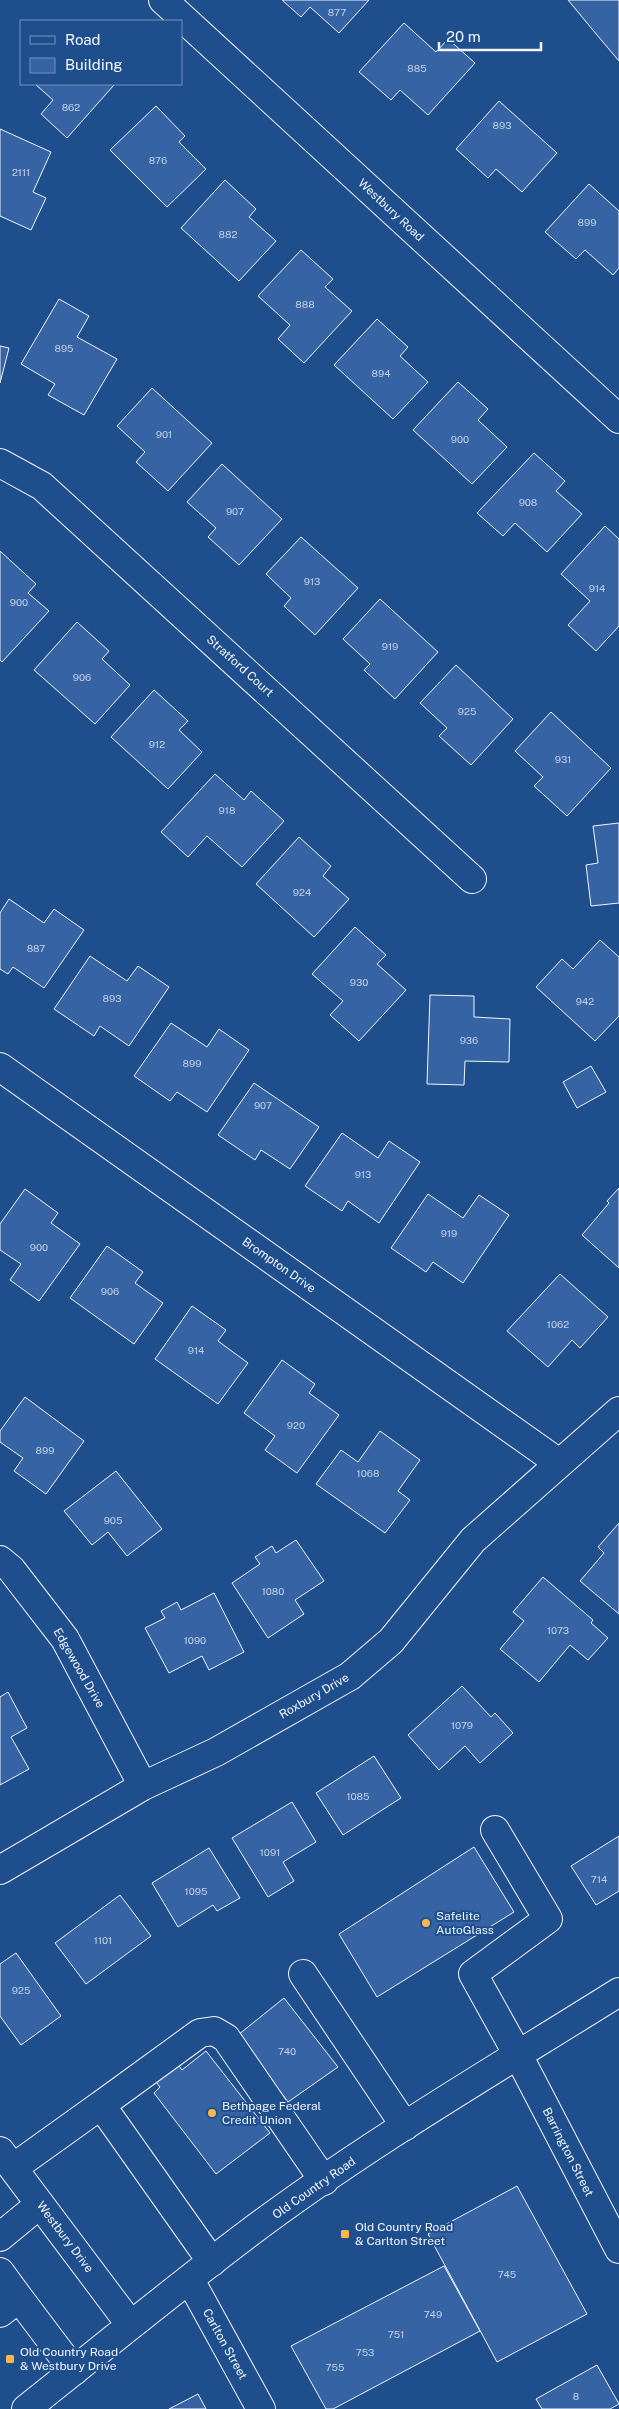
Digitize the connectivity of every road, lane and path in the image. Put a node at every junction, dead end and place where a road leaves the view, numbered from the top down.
1 (163, 0) edge
2 (619, 420) edge
3 (0, 463) edge
4 (472, 879) dead end
5 (0, 1067) edge
6 (619, 1412) edge
7 (559, 1462) junction
8 (0, 1560) edge
9 (143, 1786) junction
10 (495, 1830) dead end
11 (0, 1870) edge
12 (303, 1974) dead end
13 (619, 1992) edge
14 (518, 2055) junction
15 (101, 2105) junction
16 (404, 2126) junction
17 (6, 2159) edge
18 (324, 2181) junction
19 (40, 2204) junction
20 (0, 2237) edge
21 (619, 2249) edge
22 (212, 2262) junction
23 (0, 2272) edge
24 (190, 2280) junction
25 (9, 2306) edge
26 (130, 2324) junction
27 (74, 2371) junction
28 (26, 2409) edge
29 (261, 2409) edge

1 - 2 street, Westbury Road
3 - 4 street, Stratford Court
5 - 7 street, Brompton Drive
6 - 7 street, Roxbury Drive
7 - 9 street, Roxbury Drive
8 - 9 street, Edgewood Drive
9 - 11 street, Roxbury Drive
10 - 14 street, Barrington Street
12 - 16 street
13 - 14 street, Old Country Road
14 - 16 street, Old Country Road
14 - 21 street, Barrington Street
15 - 17 street
15 - 18 street
15 - 22 street
16 - 18 street, Old Country Road
17 - 19 street, Westbury Drive
18 - 22 street, Old Country Road
19 - 20 street
19 - 26 street, Westbury Drive
22 - 24 street, Old Country Road
23 - 25 street
24 - 26 street, Old Country Road
24 - 29 street, Carlton Street
25 - 27 street
26 - 27 street, Old Country Road
27 - 28 street, Old Country Road

